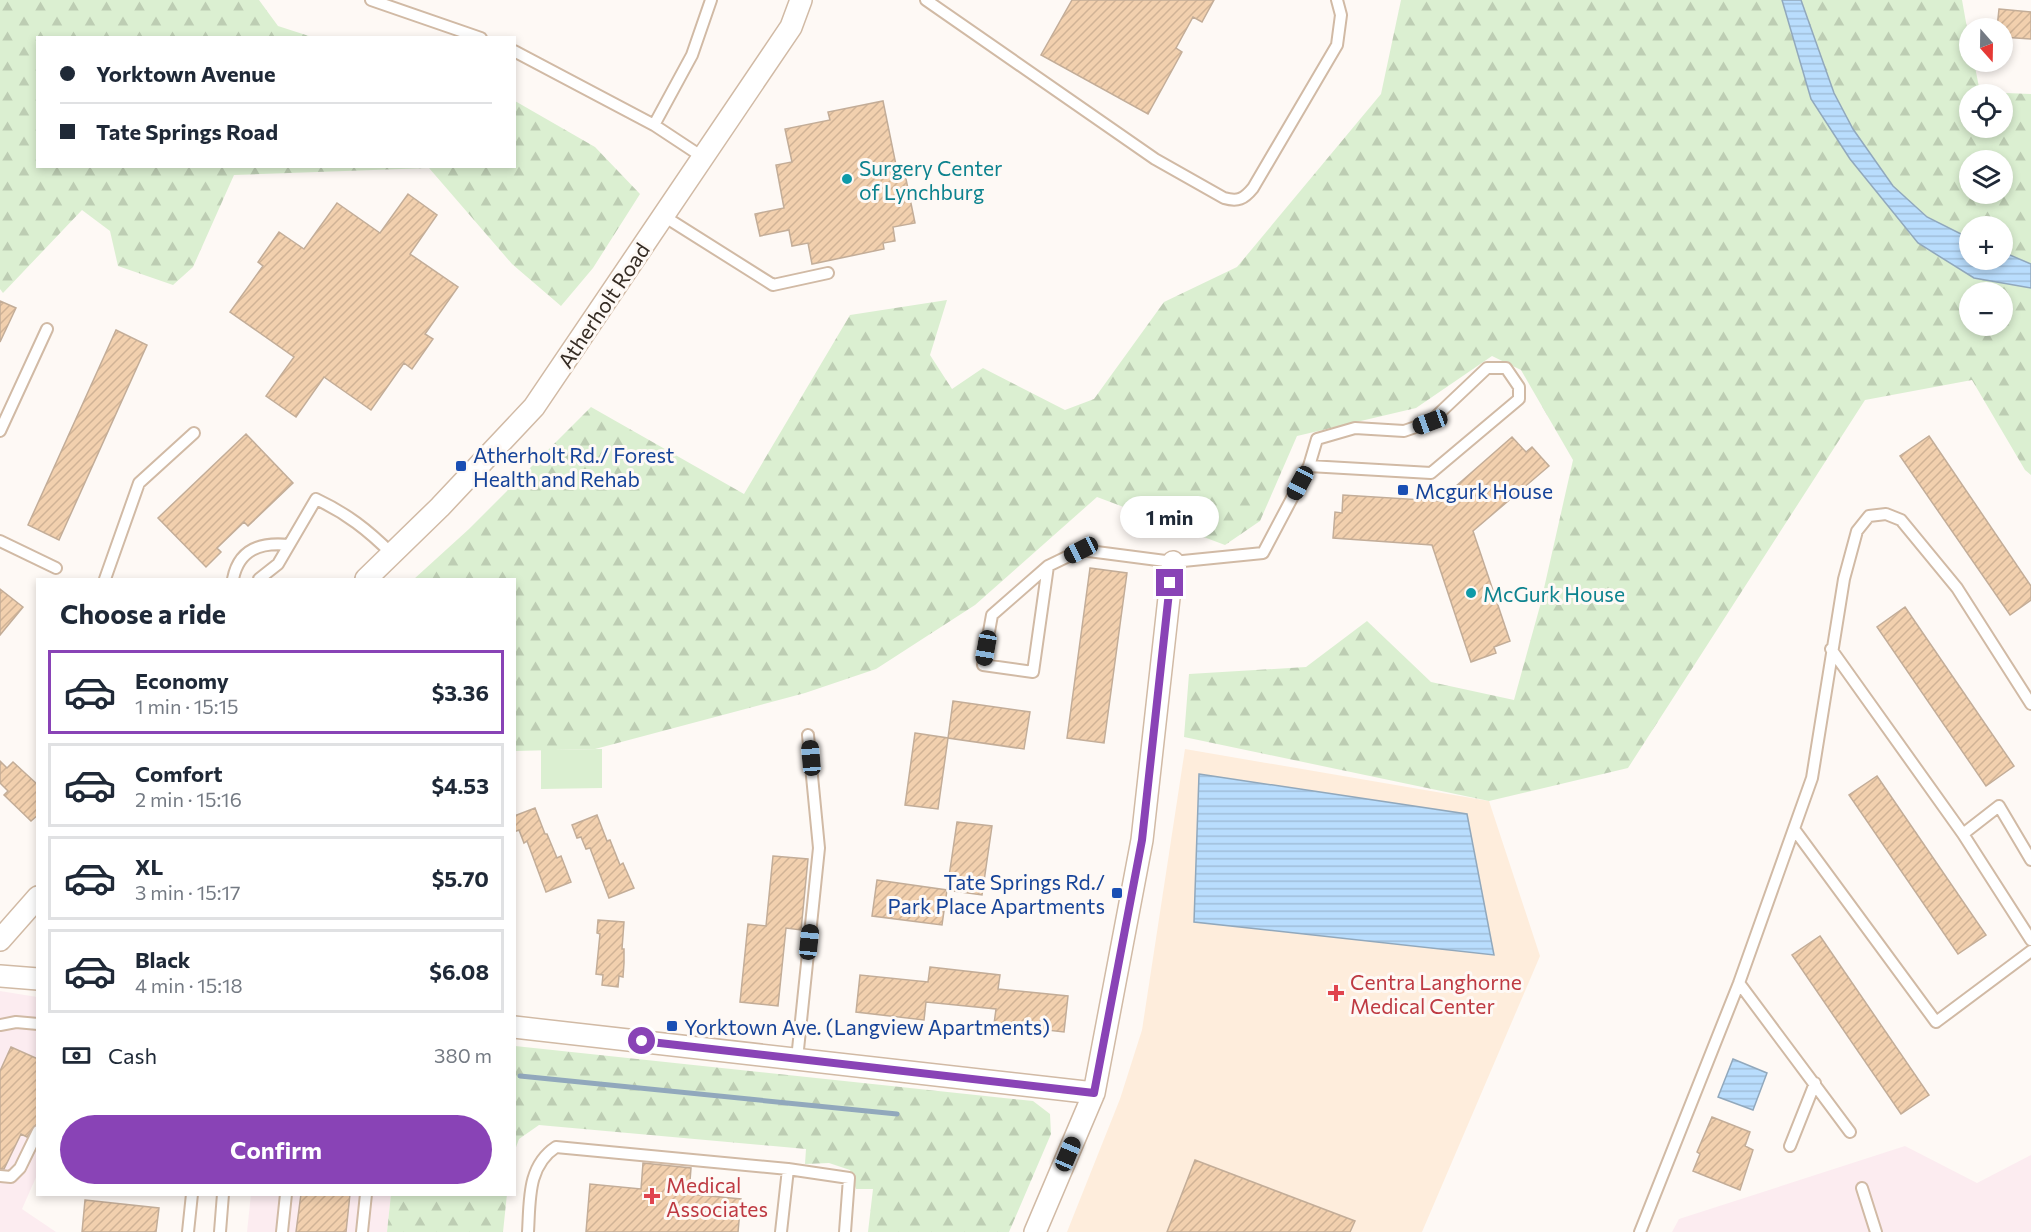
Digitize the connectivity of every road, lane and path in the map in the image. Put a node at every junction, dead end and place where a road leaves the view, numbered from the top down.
1 (371, 0) edge
2 (711, 0) edge
3 (801, 0) edge
4 (1337, 0) edge
5 (929, 1) edge
6 (475, 36) edge
7 (516, 52) edge
8 (654, 125) junction
9 (701, 156) junction
10 (662, 214) junction
11 (828, 273) dead end
12 (47, 329) dead end
13 (0, 431) edge
14 (194, 433) dead end
15 (1309, 466) junction
16 (0, 541) edge
17 (290, 544) junction
18 (392, 554) junction
19 (1173, 562) junction
20 (1048, 566) junction
21 (56, 568) dead end
22 (105, 578) edge
23 (233, 578) edge
24 (260, 578) edge
25 (367, 578) edge
26 (1831, 649) junction
27 (2031, 704) edge
28 (808, 735) dead end
29 (1794, 829) junction
30 (1963, 834) junction
31 (2031, 860) edge
32 (36, 899) edge
33 (0, 940) edge
34 (2031, 940) edge
35 (2031, 951) edge
36 (0, 975) edge
37 (36, 979) edge
38 (1739, 983) junction
39 (36, 1024) edge
40 (0, 1025) edge
41 (516, 1027) edge
42 (797, 1059) junction
43 (1815, 1083) junction
44 (1094, 1093) junction
45 (1850, 1132) dead end
46 (36, 1135) edge
47 (1790, 1146) dead end
48 (788, 1169) junction
49 (0, 1176) edge
50 (1862, 1188) dead end
51 (192, 1196) edge
52 (223, 1196) edge
53 (286, 1196) edge
54 (366, 1196) edge
55 (188, 1232) edge
56 (220, 1232) edge
57 (282, 1232) edge
58 (362, 1232) edge
59 (528, 1232) edge
60 (781, 1232) edge
61 (845, 1232) edge
62 (1035, 1232) edge
63 (1640, 1232) edge
64 (1876, 1232) edge

1 - 6 lane
2 - 8 lane
3 - 9 street, Atherholt Road
4 - 5 lane
7 - 8 lane
8 - 9 lane
9 - 10 street, Atherholt Road
10 - 11 lane
10 - 18 street, Atherholt Road
12 - 13 lane
14 - 22 lane
15 - 15 lane
15 - 19 lane
16 - 21 lane
17 - 18 lane
17 - 23 lane
17 - 24 lane
18 - 25 street, Atherholt Road
19 - 20 lane
19 - 44 street
20 - 20 lane
26 - 27 lane
26 - 29 lane
26 - 30 lane
28 - 42 lane
29 - 35 lane
29 - 38 lane
30 - 31 lane
30 - 34 lane
32 - 33 street
36 - 37 street
38 - 43 lane
38 - 63 lane
39 - 40 lane
41 - 42 street
42 - 44 street
43 - 45 lane
43 - 47 lane
44 - 62 street
46 - 49 lane
48 - 59 lane
48 - 60 lane
48 - 61 lane
50 - 64 lane
51 - 55 lane
52 - 56 lane
53 - 57 lane
54 - 58 lane

